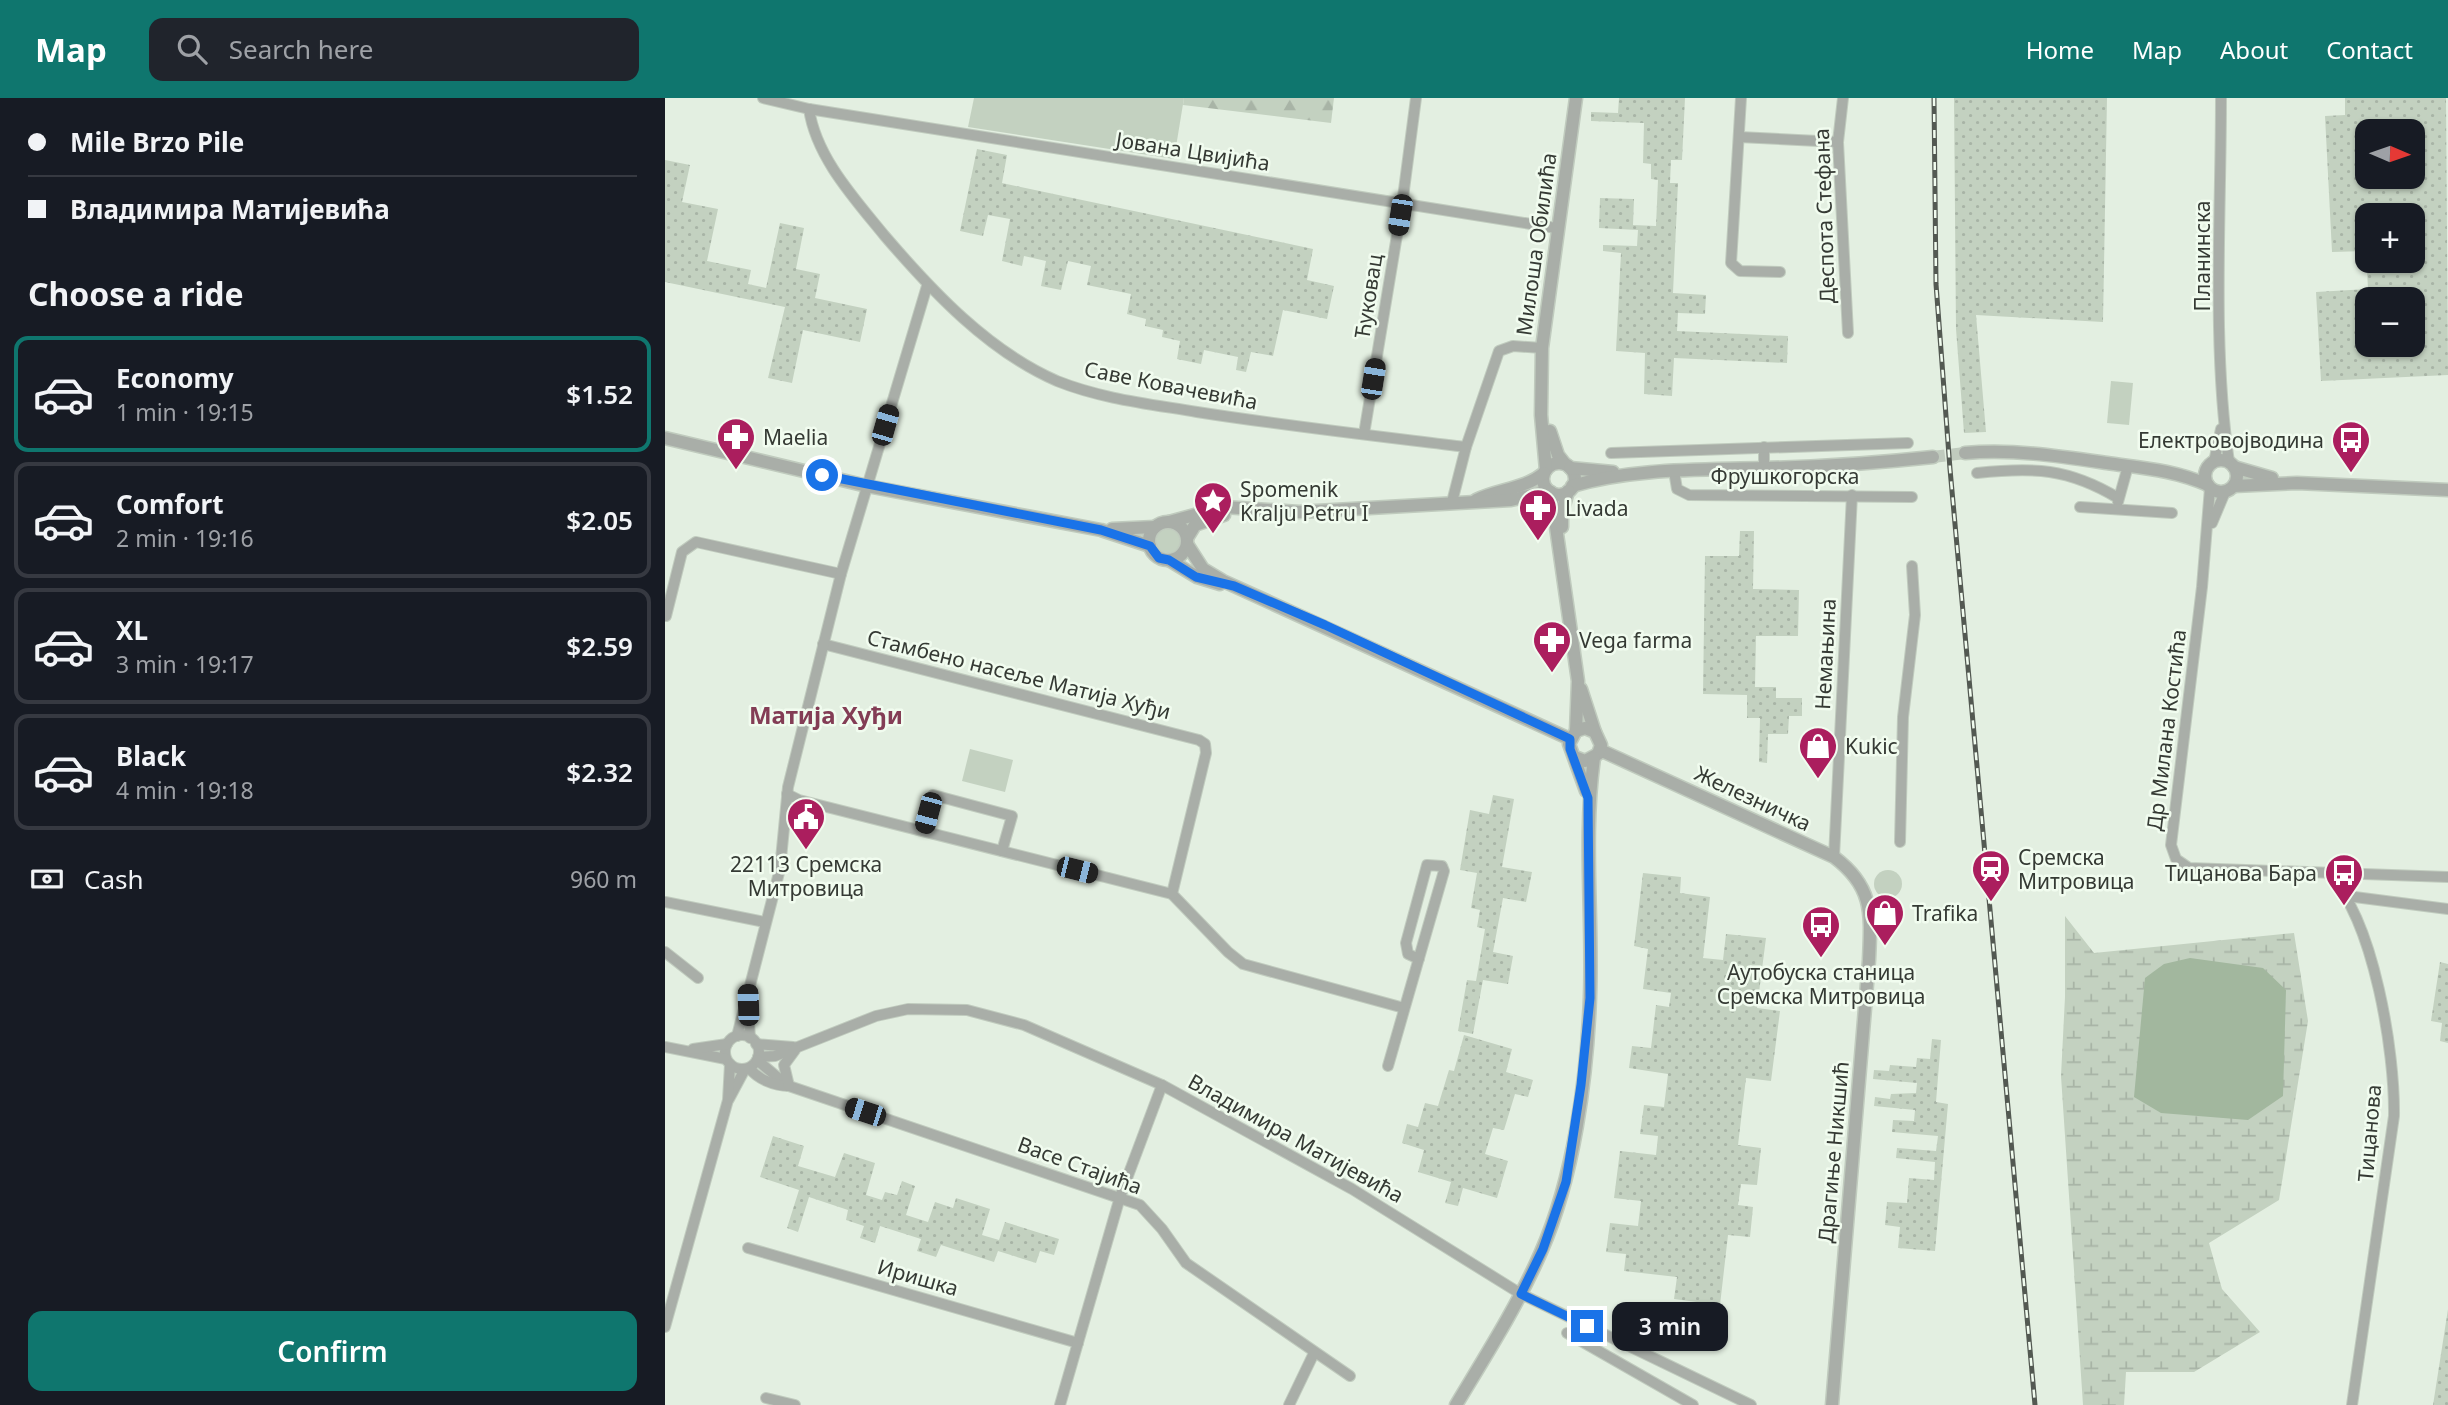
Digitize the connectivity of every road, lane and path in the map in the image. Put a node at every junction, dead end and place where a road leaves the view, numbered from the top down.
1 (763, 98) edge
2 (828, 98) edge
3 (1416, 98) edge
4 (1576, 98) edge
5 (1741, 98) edge
6 (1843, 98) edge
7 (2221, 98) edge
8 (809, 109) junction
9 (823, 111) junction
10 (1739, 137) junction
11 (1838, 142) junction
12 (1402, 205) junction
13 (1556, 228) junction
14 (1780, 272) dead end
15 (927, 286) junction
16 (1848, 333) dead end
17 (1542, 348) junction
18 (1542, 396) junction
19 (2223, 415) junction
20 (1364, 434) junction
21 (665, 438) edge
22 (1908, 443) dead end
23 (1466, 447) junction
24 (1763, 447) junction
25 (1611, 453) dead end
26 (1965, 453) tunnel mouth
27 (1933, 457) tunnel mouth
28 (2212, 463) junction
29 (2232, 465) junction
30 (1568, 466) junction
31 (2128, 466) junction
32 (1764, 468) junction
33 (1545, 471) junction
34 (1674, 471) junction
35 (2171, 471) junction
36 (1977, 473) dead end
37 (1645, 474) junction
38 (2297, 483) junction
39 (867, 486) junction
40 (2209, 487) junction
41 (1571, 489) junction
42 (2229, 489) junction
43 (2448, 490) edge
44 (1550, 492) junction
45 (1852, 495) junction
46 (1912, 497) dead end
47 (1476, 500) junction
48 (1452, 502) junction
49 (2118, 503) junction
50 (2080, 507) dead end
51 (1248, 510) junction
52 (2172, 513) dead end
53 (1170, 522) junction
54 (1155, 527) junction
55 (1101, 530) junction
56 (2206, 540) junction
57 (1187, 541) junction
58 (1560, 545) junction
59 (1150, 546) junction
60 (1169, 560) junction
61 (1912, 566) dead end
62 (841, 574) junction
63 (1234, 586) junction
64 (666, 616) edge
65 (823, 644) junction
66 (1579, 681) junction
67 (1595, 732) junction
68 (1573, 735) junction
69 (1597, 754) junction
70 (1575, 757) junction
71 (787, 794) junction
72 (1588, 798) junction
73 (923, 831) junction
74 (1900, 842) dead end
75 (1002, 851) junction
76 (1834, 857) junction
77 (2329, 875) junction
78 (2448, 877) edge
79 (1172, 894) junction
80 (2347, 896) junction
81 (665, 902) edge
82 (1869, 903) joint
83 (2448, 909) edge
84 (765, 922) junction
85 (665, 952) edge
86 (1419, 959) junction
87 (698, 978) dead end
88 (747, 989) junction
89 (1405, 1008) junction
90 (737, 1036) junction
91 (753, 1041) junction
92 (727, 1044) junction
93 (797, 1047) junction
94 (670, 1048) edge
95 (728, 1061) junction
96 (752, 1063) junction
97 (1388, 1066) dead end
98 (1162, 1085) junction
99 (789, 1086) junction
100 (728, 1100) junction
101 (1120, 1197) junction
102 (748, 1248) dead end
103 (1521, 1294) junction
104 (665, 1327) edge
105 (1567, 1334) dead end
106 (1078, 1343) junction
107 (1314, 1353) junction
108 (1350, 1376) dead end
109 (766, 1398) dead end
110 (795, 1405) edge
111 (1060, 1405) edge
112 (1289, 1405) edge
113 (1456, 1405) edge
114 (1693, 1405) edge
115 (1751, 1405) edge
116 (1832, 1405) edge
117 (2352, 1405) edge

1 - 8 street, Јована Цвијића
2 - 9 street
3 - 12 street, Ћуковац
4 - 13 street, Милоша Обилића
5 - 10 street
6 - 11 street, Деспота Стефана
7 - 19 street, Планинска
8 - 9 street, Јована Цвијића
8 - 15 street, Саве Ковачевића
9 - 12 street, Јована Цвијића
10 - 11 street
10 - 14 street
11 - 16 street, Деспота Стефана
12 - 13 street, Јована Цвијића
12 - 20 street, Ћуковац
13 - 17 street, Милоша Обилића
15 - 20 street, Саве Ковачевића
15 - 39 street
17 - 18 street, Милоша Обилића
17 - 23 street
18 - 30 street, Милоша Обилића
18 - 33 street, Милоша Обилића
19 - 28 street, Планинска
19 - 29 street, Планинска
20 - 23 street, Саве Ковачевића
21 - 39 street
22 - 24 street, Фрушкогорска
23 - 48 street
24 - 25 street, Фрушкогорска
24 - 32 street, Фрушкогорска
26 - 31 street
27 - 32 street, Фрушкогорска
28 - 29 street
28 - 35 street
28 - 40 street
29 - 38 street
29 - 42 street
30 - 33 street
30 - 37 street, Фрушкогорска
30 - 41 street
31 - 35 street
31 - 49 street
32 - 34 street, Фрушкогорска
33 - 44 street
33 - 47 street
34 - 37 street, Фрушкогорска
34 - 45 street, Фрушкогорска
35 - 40 street
36 - 49 street
37 - 41 street, Фрушкогорска
38 - 42 street
38 - 43 street
39 - 55 street
39 - 62 street
40 - 42 street
40 - 56 street, Др Милана Костића
41 - 44 street
41 - 58 street
42 - 56 street, Др Милана Костића
44 - 47 street
44 - 58 street
45 - 46 street, Фрушкогорска
45 - 76 street, Немањина
47 - 48 street
48 - 51 street
49 - 50 street
49 - 52 street
51 - 53 street
51 - 57 street
53 - 54 street
53 - 57 street
54 - 55 street
54 - 59 street
55 - 59 street
56 - 77 street, Др Милана Костића
57 - 60 street
57 - 63 street
58 - 66 street
59 - 60 street
60 - 63 street
61 - 74 street
62 - 64 street
62 - 65 street
63 - 68 street
65 - 71 street
65 - 79 street, Стамбено насеље Матија Хуђи
66 - 67 street
66 - 68 street
67 - 68 street
67 - 69 street
68 - 70 street
69 - 70 street
69 - 72 street
69 - 76 street, Железничка
70 - 72 street
71 - 73 street
71 - 84 street
72 - 103 street
73 - 75 street
73 - 75 street
75 - 79 street
76 - 82 street, Железничка
77 - 78 street, Др Милана Костића
77 - 80 street, Тицанова
79 - 89 street
80 - 83 street
80 - 117 street, Тицанова
81 - 84 street
82 - 116 street, Драгиње Никшић
84 - 88 street
85 - 87 street
86 - 86 street
86 - 89 street
88 - 90 street
88 - 91 street
89 - 97 street
90 - 91 street, Владимира Матијевића
90 - 92 street
91 - 93 street, Владимира Матијевића
91 - 96 street
92 - 94 street
92 - 95 street
93 - 96 street, Владимира Матијевића
93 - 98 street, Владимира Матијевића
93 - 99 street
94 - 95 street
95 - 96 street
95 - 100 street
96 - 99 street, Васе Стајића
96 - 100 street
98 - 101 street
98 - 103 street, Владимира Матијевића
99 - 101 street, Васе Стајића
100 - 104 street
101 - 106 street
101 - 107 street, Васе Стајића
102 - 106 street, Иришка
103 - 113 street
103 - 115 street, Владимира Матијевића
105 - 114 street
106 - 111 street
107 - 108 street, Васе Стајића
107 - 112 street
109 - 110 street

